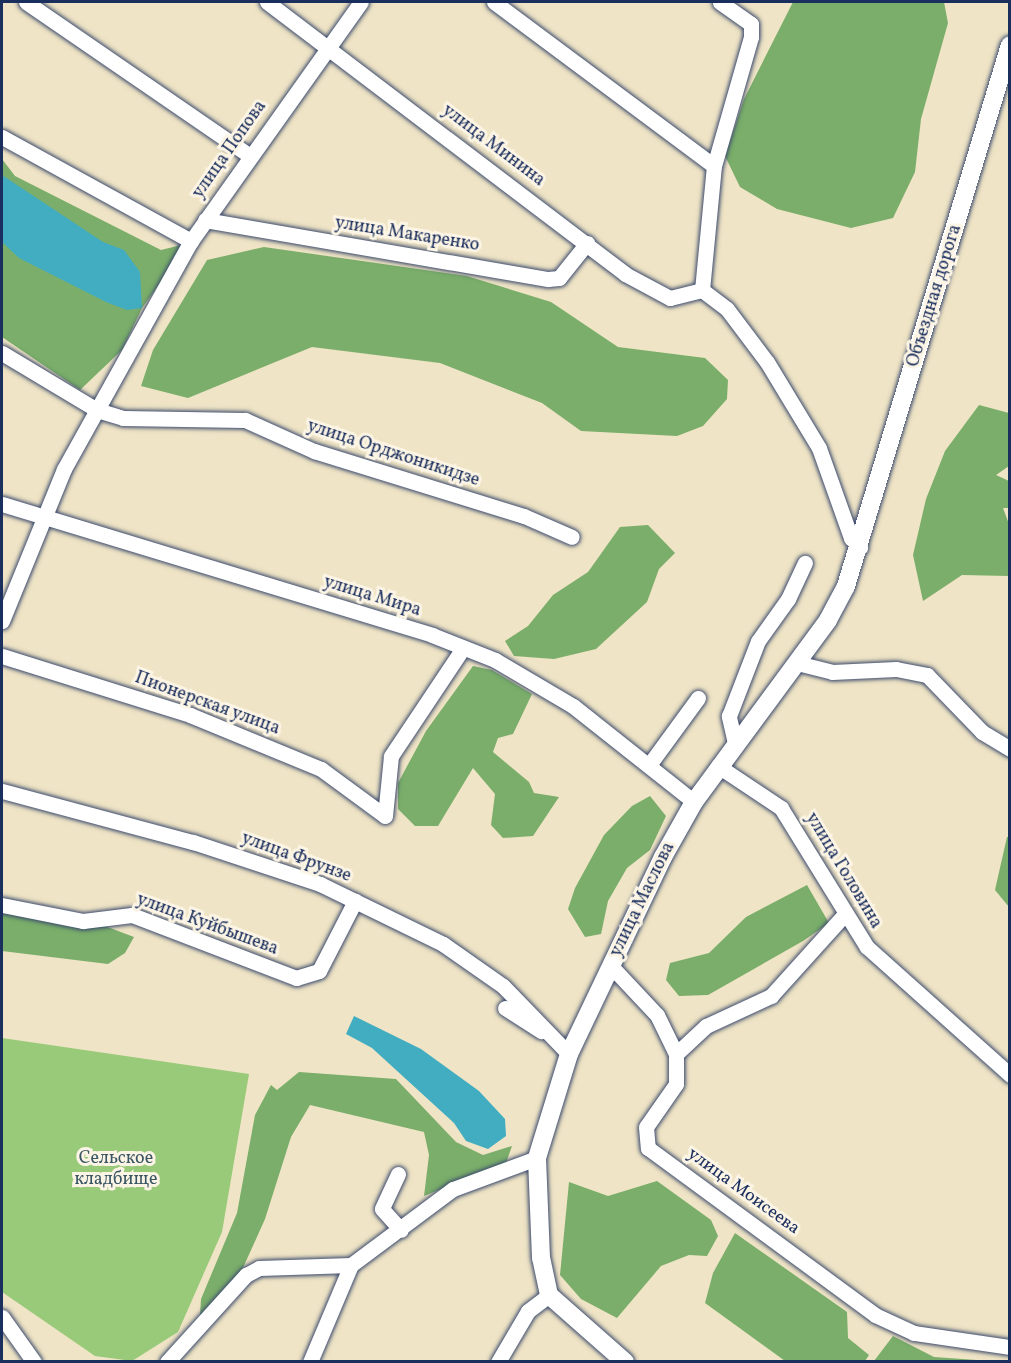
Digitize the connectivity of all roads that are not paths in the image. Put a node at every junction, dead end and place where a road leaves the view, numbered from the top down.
1 (26, 2) edge
2 (267, 2) edge
3 (361, 2) edge
4 (494, 2) edge
5 (720, 2) edge
6 (1010, 45) edge
7 (328, 46) junction
8 (2, 137) edge
9 (249, 155) junction
10 (714, 166) junction
11 (205, 220) junction
12 (191, 241) junction
13 (587, 243) junction
14 (702, 290) junction
15 (2, 353) edge
16 (97, 410) junction
17 (2, 504) edge
18 (42, 520) junction
19 (572, 537) dead end
20 (860, 547) junction
21 (804, 563) dead end
22 (2, 621) edge
23 (463, 648) junction
24 (2, 656) edge
25 (797, 663) junction
26 (698, 698) dead end
27 (735, 743) junction
28 (1010, 749) edge
29 (649, 765) junction
30 (718, 766) junction
31 (2, 790) edge
32 (694, 802) junction
33 (355, 901) junction
34 (2, 905) edge
35 (844, 915) junction
36 (610, 965) junction
37 (506, 1008) dead end
38 (551, 1037) junction
39 (569, 1054) junction
40 (676, 1054) junction
41 (1010, 1075) edge
42 (537, 1158) junction
43 (398, 1174) dead end
44 (400, 1230) junction
45 (351, 1265) junction
46 (549, 1295) junction
47 (2, 1317) edge
48 (1010, 1347) edge
49 (34, 1362) edge
50 (167, 1362) edge
51 (310, 1362) edge
52 (498, 1362) edge
53 (625, 1362) edge

1 - 9 street
2 - 7 street, улица Минина
3 - 7 street, улица Попова
4 - 10 street
5 - 10 street
6 - 20 main road, Объездная дорога
7 - 9 street, улица Попова
7 - 13 street, улица Минина
8 - 12 street
9 - 11 street, улица Попова
10 - 14 street
11 - 12 street, улица Попова
11 - 13 street, улица Макаренко
12 - 16 street, улица Попова
13 - 14 street, улица Минина
14 - 20 street
15 - 16 street, улица Орджоникидзе
16 - 18 street, улица Попова
16 - 19 street, улица Орджоникидзе
17 - 18 street, улица Мира
18 - 22 street, улица Попова
18 - 23 street, улица Мира
20 - 25 main road, улица Маслова
21 - 27 street
23 - 24 street, Пионерская улица
23 - 29 street, улица Мира
25 - 27 main road, улица Маслова
25 - 28 street
26 - 29 street
27 - 30 main road, улица Маслова
29 - 32 street, улица Мира
30 - 32 main road, улица Маслова
30 - 35 street, улица Головина
31 - 33 street, улица Фрунзе
32 - 36 main road, улица Маслова
33 - 34 street, улица Куйбышева
33 - 38 street, улица Фрунзе
35 - 40 street
35 - 41 street, улица Головина
36 - 39 main road, улица Маслова
36 - 40 street, улица Моисеева
37 - 38 street
38 - 39 street, улица Фрунзе
39 - 42 main road, улица Маслова
40 - 48 street, улица Моисеева
42 - 44 street
42 - 46 main road, улица Маслова
43 - 44 street
44 - 45 street
45 - 50 street
45 - 51 street
46 - 52 street
46 - 53 main road
47 - 49 street

